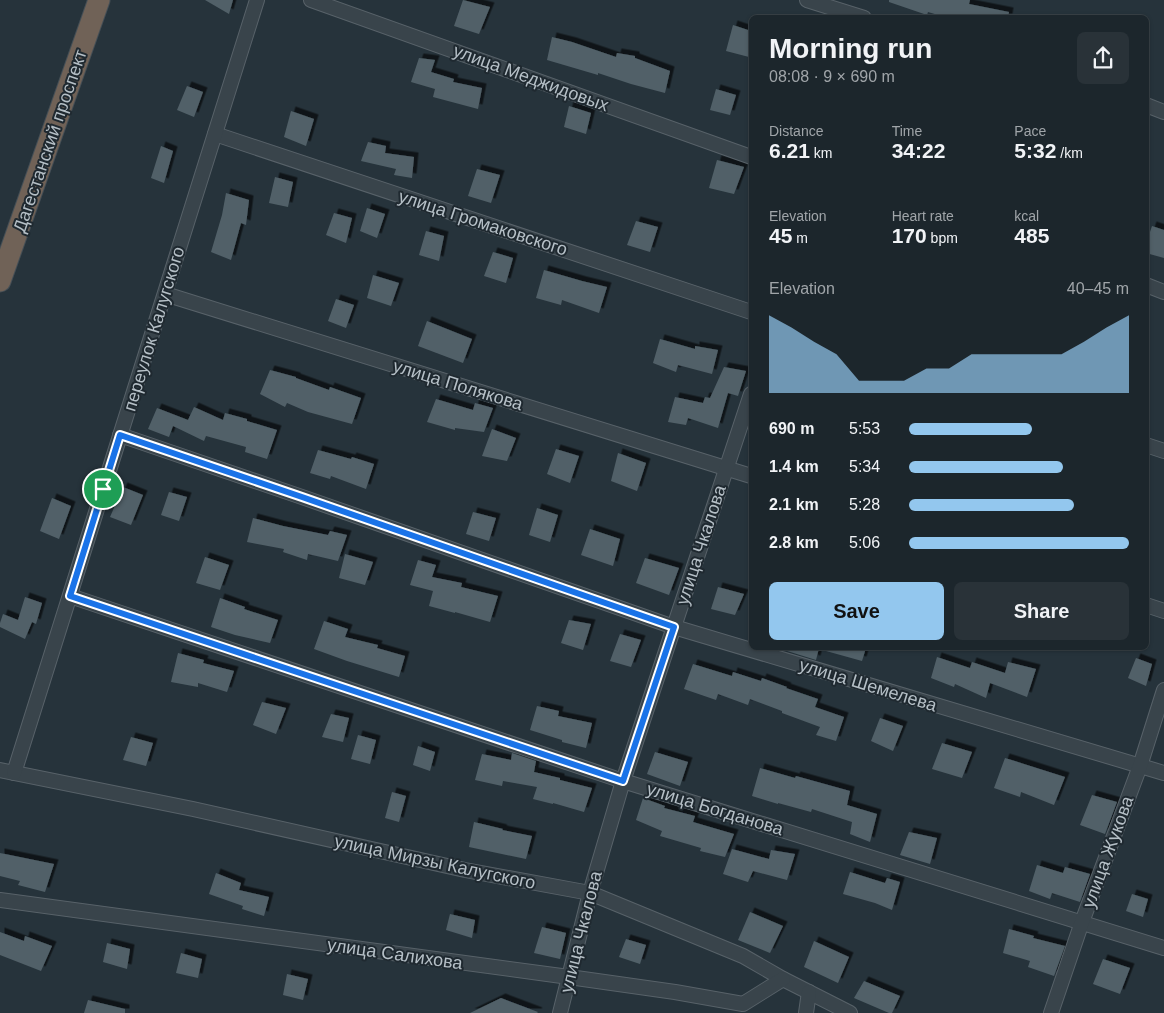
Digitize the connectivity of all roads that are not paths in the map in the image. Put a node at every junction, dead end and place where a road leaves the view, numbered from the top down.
1 (99, 0) edge
2 (257, 0) edge
3 (311, 0) edge
4 (806, 0) edge
5 (854, 15) edge
6 (1149, 106) edge
7 (1164, 112) edge
8 (215, 134) junction
9 (749, 156) edge
10 (0, 281) edge
11 (1149, 287) edge
12 (1164, 292) edge
13 (165, 294) junction
14 (749, 311) edge
15 (749, 400) edge
16 (120, 435) junction
17 (1149, 446) edge
18 (1164, 451) edge
19 (727, 468) junction
20 (749, 475) edge
21 (70, 596) junction
22 (1149, 606) edge
23 (1164, 611) edge
24 (674, 627) junction
25 (749, 649) edge
26 (751, 650) edge
27 (1164, 690) edge
28 (1140, 766) junction
29 (0, 770) edge
30 (14, 773) junction
31 (1164, 773) edge
32 (623, 781) junction
33 (590, 893) junction
34 (0, 900) edge
35 (1082, 922) junction
36 (1164, 948) edge
37 (569, 978) junction
38 (783, 979) junction
39 (809, 992) junction
40 (560, 1013) edge
41 (806, 1013) edge
42 (850, 1013) edge
43 (1051, 1013) edge

1 - 10 highway, Дагестанский проспект
2 - 8 street, переулок Калугского
3 - 9 street, улица Меджидовых
4 - 5 street
6 - 7 street
8 - 13 street, переулок Калугского
8 - 14 street, улица Громаковского
11 - 12 street
13 - 16 street, переулок Калугского
13 - 19 street, улица Полякова
15 - 19 street, улица Чкалова
16 - 21 street, переулок Калугского
16 - 24 street, улица Шемелева
17 - 18 street
19 - 20 street, улица Полякова
19 - 24 street, улица Чкалова
21 - 30 street, переулок Калугского
21 - 32 street, улица Богданова
22 - 23 street
24 - 25 street, улица Шемелева
24 - 32 street, улица Чкалова
26 - 28 street, улица Шемелева
27 - 28 street, улица Жукова
28 - 31 street, улица Шемелева
28 - 35 street, улица Жукова
29 - 30 street, улица Мирзы Калугского
30 - 33 street, улица Мирзы Калугского
32 - 33 street, улица Чкалова
32 - 35 street, улица Богданова
33 - 37 street, улица Чкалова
33 - 38 street, улица Мирзы Калугского
34 - 37 street, улица Салихова
35 - 36 street, улица Богданова
35 - 43 street, улица Жукова
37 - 38 street, улица Салихова
37 - 40 street, улица Чкалова
38 - 39 street, улица Мирзы Калугского
39 - 41 street
39 - 42 street, улица Мирзы Калугского

